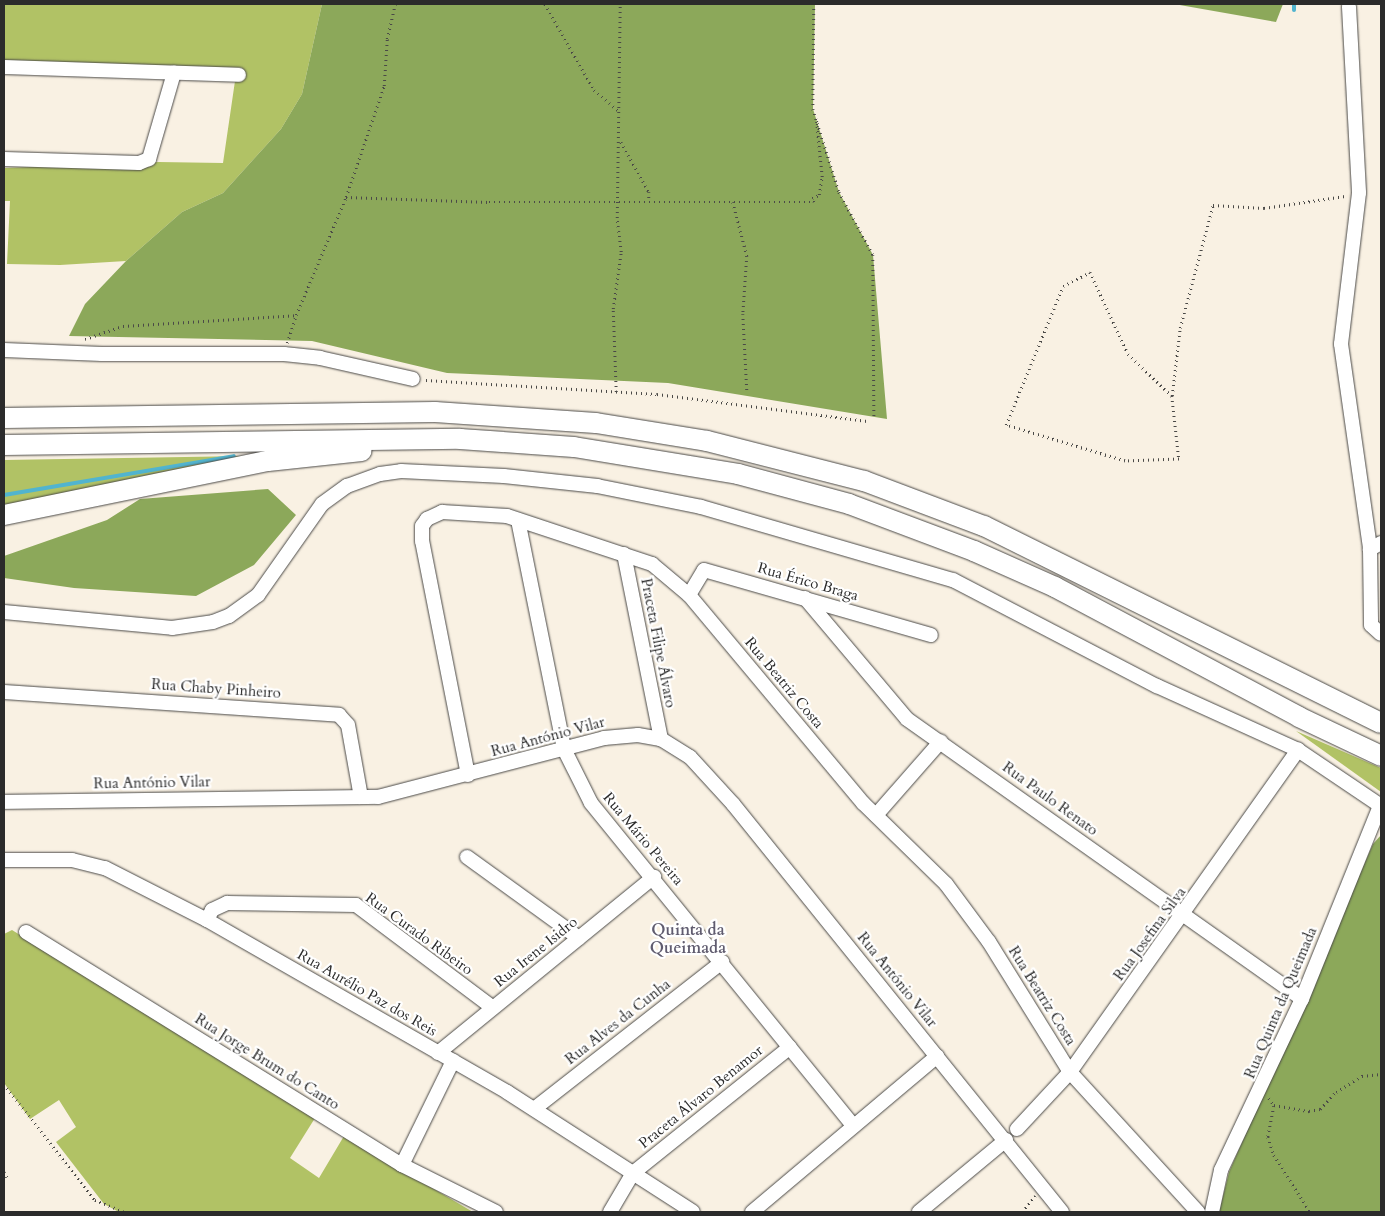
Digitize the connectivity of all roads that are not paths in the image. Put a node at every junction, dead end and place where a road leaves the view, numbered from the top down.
1 (1349, 7) dead end
2 (4, 67) edge
3 (174, 73) junction
4 (239, 75) dead end
5 (4, 159) edge
6 (4, 350) edge
7 (413, 379) road end
8 (4, 409) edge
9 (293, 413) junction
10 (4, 418) edge
11 (4, 445) edge
12 (4, 515) edge
13 (884, 516) junction
14 (518, 520) junction
15 (1376, 546) edge
16 (624, 554) junction
17 (689, 595) junction
18 (805, 598) junction
19 (4, 612) edge
20 (1381, 634) edge
21 (930, 635) dead end
22 (4, 692) edge
23 (1381, 723) edge
24 (661, 739) junction
25 (941, 741) junction
26 (564, 749) junction
27 (1298, 750) junction
28 (1381, 756) edge
29 (468, 775) junction
30 (361, 797) junction
31 (6, 803) edge
32 (1381, 806) edge
33 (876, 815) junction
34 (466, 857) dead end
35 (6, 859) edge
36 (654, 877) junction
37 (1184, 915) junction
38 (207, 920) junction
39 (26, 932) dead end
40 (579, 938) junction
41 (722, 962) junction
42 (1302, 999) junction
43 (493, 1008) junction
44 (790, 1047) junction
45 (438, 1052) junction
46 (937, 1056) junction
47 (453, 1061) junction
48 (1070, 1072) junction
49 (534, 1109) junction
50 (853, 1125) junction
51 (1017, 1129) dead end
52 (1006, 1140) junction
53 (402, 1165) junction
54 (633, 1173) junction
55 (496, 1212) edge
56 (610, 1212) edge
57 (693, 1212) edge
58 (752, 1212) edge
59 (919, 1212) edge
60 (1062, 1212) edge
61 (1198, 1212) edge
62 (1212, 1212) edge

1 - 15 street
2 - 3 street
3 - 4 street
3 - 5 street
6 - 7 street
8 - 9 highway
9 - 10 highway
9 - 23 highway
11 - 13 highway
12 - 13 highway
13 - 28 highway
14 - 16 street, Rua Beatriz Costa
14 - 26 street, Rua Mário Pereira
14 - 29 street, Rua Beatriz Costa
15 - 20 street
16 - 17 street, Rua Beatriz Costa
16 - 24 street, Praceta Filipe Álvaro
17 - 18 street, Rua Érico Braga
17 - 33 street, Rua Beatriz Costa
18 - 21 street, Rua Érico Braga
18 - 25 street, Rua Paulo Renato
19 - 27 street
22 - 30 street, Rua Chaby Pinheiro
24 - 26 street, Rua António Vilar
24 - 46 street, Rua António Vilar
25 - 33 street
25 - 37 street, Rua Paulo Renato
26 - 29 street, Rua António Vilar
26 - 36 street, Rua Mário Pereira
27 - 32 street
27 - 37 street, Rua Josefina Silva
29 - 30 street, Rua António Vilar
30 - 31 street, Rua António Vilar
32 - 42 street, Rua Quinta da Queimada
33 - 48 street, Rua Beatriz Costa
34 - 40 street
35 - 38 street, Rua Aurélio Paz dos Reis
36 - 40 street, Rua Irene Isidro
36 - 41 street, Rua Mário Pereira
37 - 42 street, Rua Paulo Renato
37 - 48 street, Rua Josefina Silva
38 - 43 street, Rua Curado Ribeiro
38 - 45 street, Rua Aurélio Paz dos Reis
39 - 53 street, Rua Jorge Brum do Canto
40 - 43 street, Rua Irene Isidro
41 - 44 street, Rua Mário Pereira
41 - 49 street, Rua Alves da Cunha
42 - 62 street, Rua Quinta da Queimada
43 - 45 street, Rua Irene Isidro
44 - 50 street, Rua Mário Pereira
44 - 54 street, Praceta Álvaro Benamor
45 - 47 street, Rua Aurélio Paz dos Reis
46 - 50 street
46 - 52 street, Rua António Vilar
47 - 49 street, Rua Aurélio Paz dos Reis
47 - 53 street
48 - 51 street, Rua Josefina Silva
48 - 61 street, Rua Beatriz Costa
49 - 54 street, Rua Aurélio Paz dos Reis
50 - 58 street
52 - 59 street
52 - 60 street, Rua António Vilar
53 - 55 street, Rua Jorge Brum do Canto
54 - 56 street
54 - 57 street, Rua Aurélio Paz dos Reis

